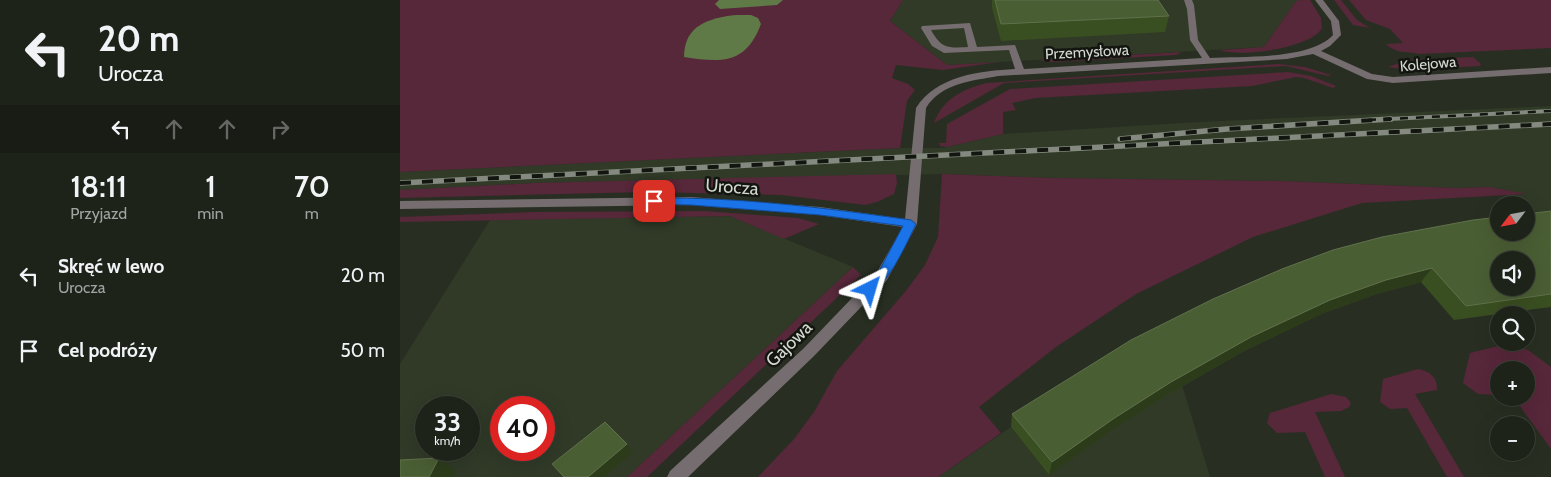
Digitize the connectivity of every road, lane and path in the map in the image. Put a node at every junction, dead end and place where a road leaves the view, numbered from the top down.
1 (1188, 0) edge
2 (1320, 0) edge
3 (973, 49) junction
4 (1314, 51) junction
5 (1208, 61) junction
6 (1551, 70) edge
7 (1020, 72) junction
8 (400, 205) edge
9 (911, 224) junction
10 (676, 477) edge

1 - 5 street
2 - 4 street, Przemysłowa
3 - 3 street
3 - 7 street
4 - 5 street, Przemysłowa
4 - 6 street, Kolejowa
5 - 7 street, Przemysłowa
7 - 9 street, Przemysłowa
8 - 9 street, Urocza
9 - 10 street, Gajowa

